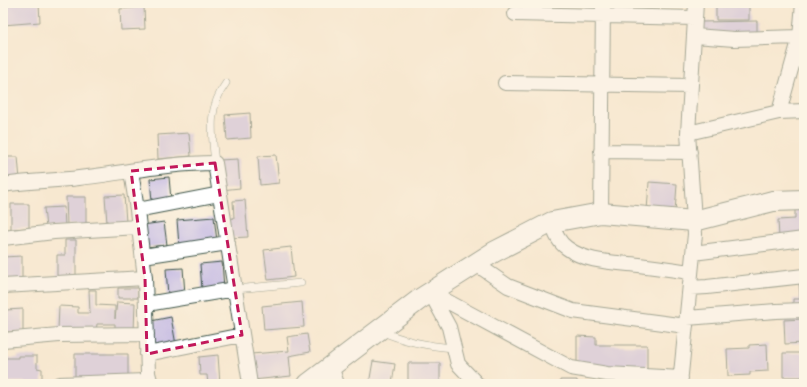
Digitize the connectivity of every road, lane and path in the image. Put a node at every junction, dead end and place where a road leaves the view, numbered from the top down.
1 (696, 3) edge
2 (803, 3) edge
3 (603, 9) edge
4 (515, 14) dead end
5 (695, 18) junction
6 (695, 36) junction
7 (800, 38) junction
8 (800, 52) edge
9 (226, 83) dead end
10 (505, 83) dead end
11 (602, 84) junction
12 (691, 86) junction
13 (804, 111) edge
14 (779, 112) junction
15 (688, 133) junction
16 (601, 151) junction
17 (690, 152) junction
18 (215, 163) junction
19 (131, 171) junction
20 (3, 185) edge
21 (220, 194) junction
22 (804, 200) edge
23 (137, 210) junction
24 (601, 213) junction
25 (694, 221) junction
26 (552, 222) junction
27 (139, 227) junction
28 (3, 238) edge
29 (804, 239) edge
30 (228, 243) junction
31 (693, 253) junction
32 (143, 256) junction
33 (476, 264) junction
34 (691, 272) junction
35 (804, 276) edge
36 (145, 278) junction
37 (301, 283) dead end
38 (3, 286) edge
39 (690, 288) junction
40 (235, 289) junction
41 (430, 292) junction
42 (147, 304) junction
43 (804, 310) edge
44 (686, 322) junction
45 (379, 330) junction
46 (147, 334) junction
47 (242, 335) junction
48 (3, 340) edge
49 (454, 348) junction
50 (147, 354) junction
51 (334, 375) edge
52 (680, 381) edge
53 (59, 384) edge
54 (150, 384) edge
55 (250, 384) edge
56 (308, 384) edge
57 (477, 384) edge

1 - 5 street
2 - 7 street
3 - 4 street
3 - 5 street
3 - 11 street
5 - 6 street
6 - 7 street
6 - 12 street
7 - 8 street
8 - 14 street
9 - 18 lane
10 - 11 street
11 - 12 street
11 - 16 street
12 - 15 street
13 - 14 street
14 - 15 street
15 - 17 street
16 - 17 street
16 - 24 street
17 - 25 street
18 - 19 street
18 - 21 street
19 - 20 street
19 - 23 street
21 - 23 street
21 - 30 street
22 - 25 street
23 - 27 street
24 - 25 street
24 - 26 street
25 - 31 street
26 - 33 street
26 - 34 street
27 - 28 street
27 - 32 street
29 - 31 street
30 - 32 street
30 - 40 street
31 - 34 street
32 - 36 street
33 - 41 street
33 - 44 street
34 - 39 street
35 - 39 street
36 - 38 street
36 - 42 street
37 - 40 lane
39 - 44 street
40 - 42 street
40 - 47 street
41 - 45 street
41 - 49 street
41 - 52 street
42 - 46 street
43 - 44 street
44 - 52 street
45 - 49 lane
45 - 51 street
46 - 48 street
46 - 50 street
47 - 50 street
47 - 55 street
49 - 57 street
50 - 54 street
51 - 56 street
53 - 54 street

